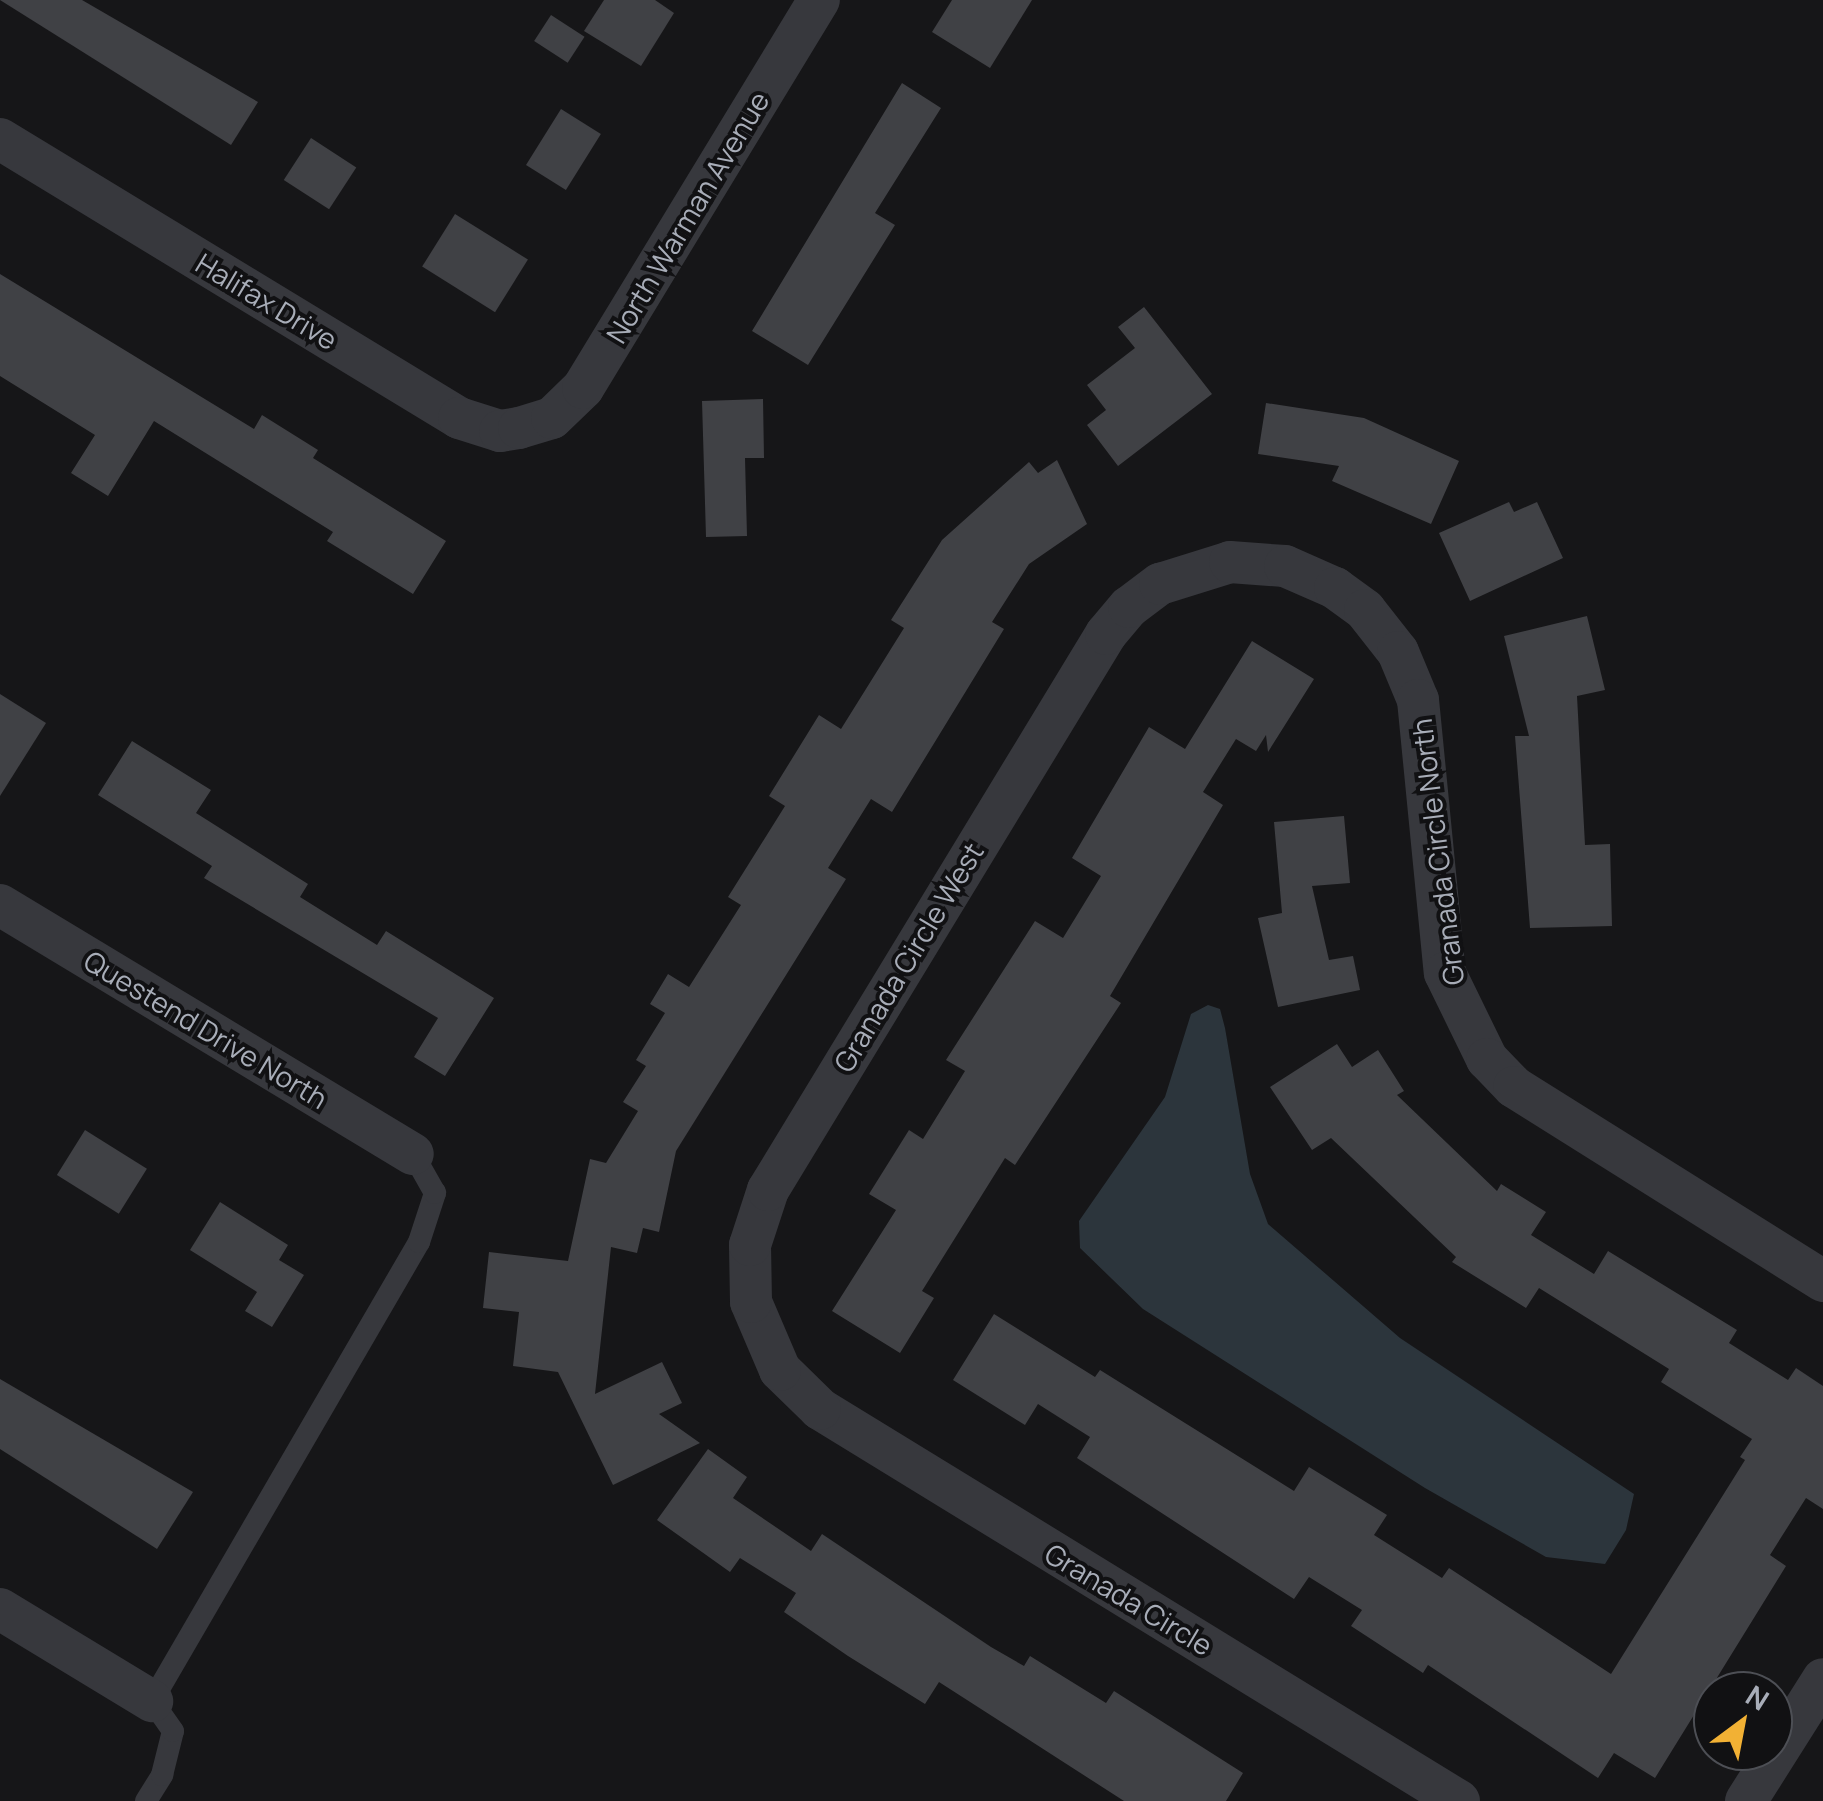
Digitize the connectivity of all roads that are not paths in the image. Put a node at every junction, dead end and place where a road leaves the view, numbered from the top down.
1 (819, 0) edge
2 (0, 139) edge
3 (543, 422) joint
4 (1198, 570) joint
5 (0, 904) edge
6 (412, 1154) joint
7 (1823, 1281) edge
8 (801, 1393) joint
9 (0, 1609) edge
10 (1823, 1678) edge
11 (152, 1701) junction
12 (146, 1801) edge
13 (1459, 1801) edge
14 (1746, 1801) edge

1 - 3 street, North Warman Avenue
2 - 3 street, Halifax Drive
4 - 7 street, Granada Circle North
4 - 8 street, Granada Circle West
5 - 6 street, Questend Drive North
6 - 11 lane
8 - 13 street, Granada Circle
9 - 11 street
10 - 14 street
11 - 12 lane

